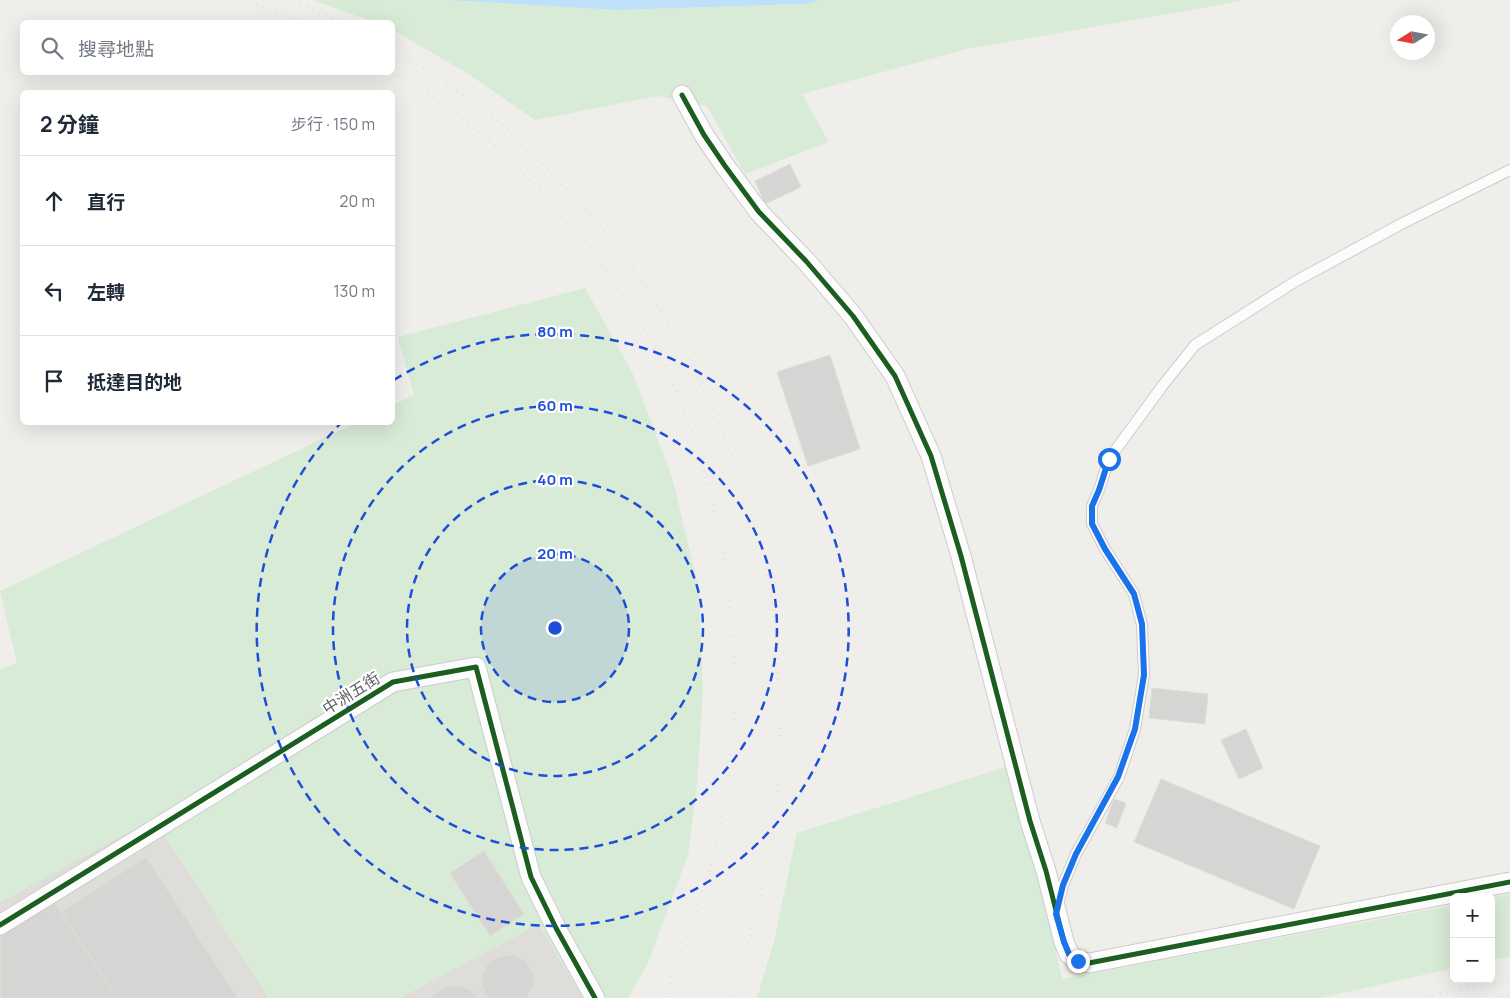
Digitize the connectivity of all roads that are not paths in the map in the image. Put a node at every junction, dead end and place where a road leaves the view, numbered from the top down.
1 (682, 95) dead end
2 (1510, 170) edge
3 (1510, 882) edge
4 (1056, 914) junction
5 (0, 925) edge
6 (595, 998) edge

1 - 4 street
2 - 4 lane
3 - 4 street
5 - 6 street, 中洲五街

